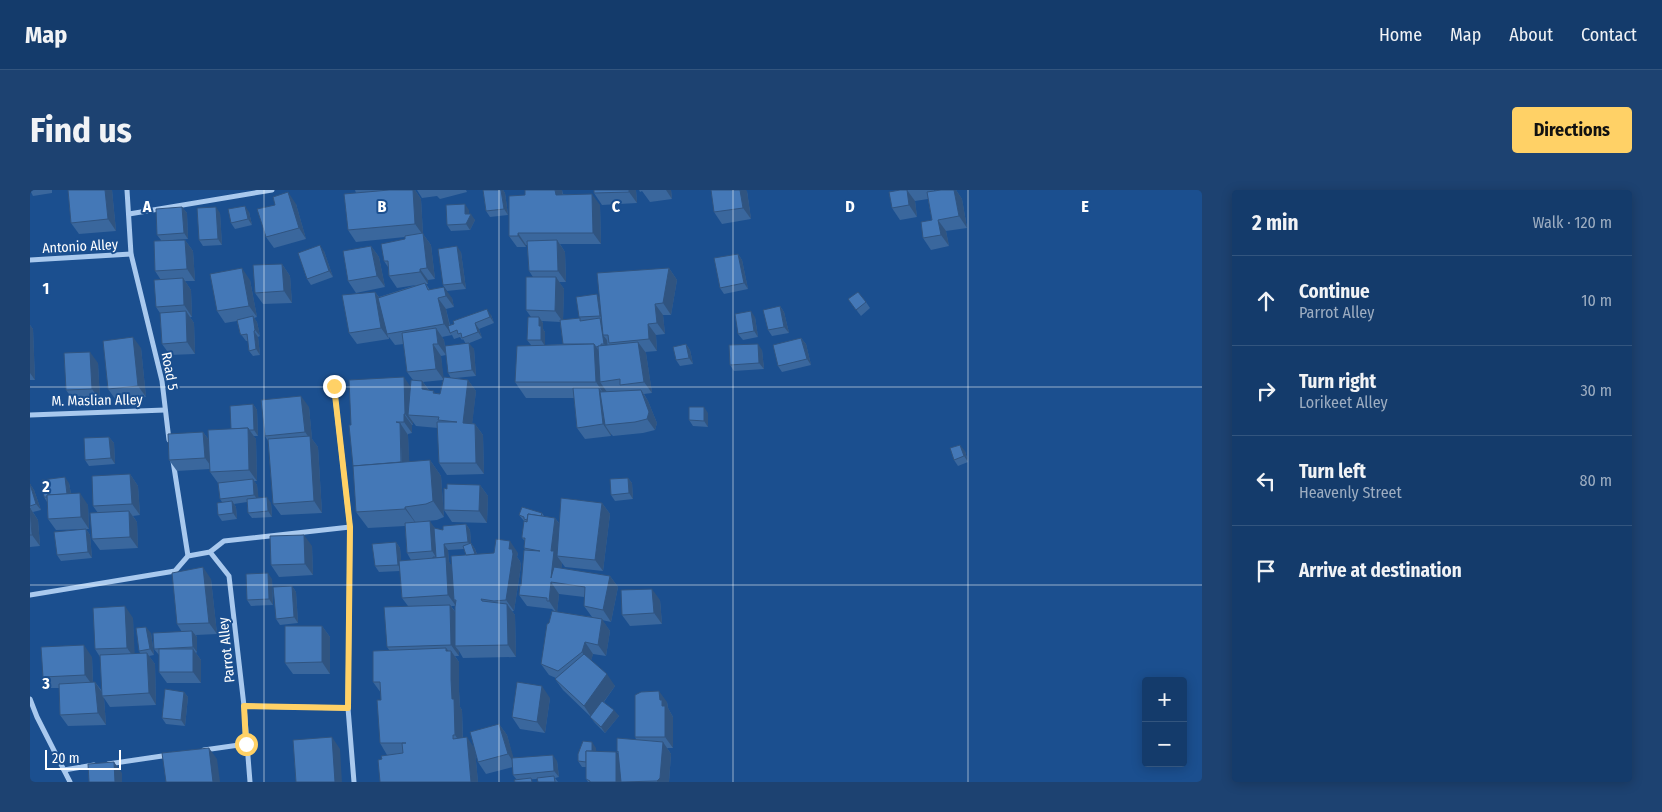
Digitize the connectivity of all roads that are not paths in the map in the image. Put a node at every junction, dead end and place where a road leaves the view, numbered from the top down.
1 (127, 190) edge
2 (272, 190) edge
3 (129, 214) junction
4 (131, 254) junction
5 (30, 260) edge
6 (334, 386) dead end
7 (165, 410) junction
8 (30, 415) edge
9 (171, 449) edge
10 (172, 459) edge
11 (350, 527) junction
12 (210, 552) junction
13 (188, 556) junction
14 (30, 595) edge
15 (30, 699) edge
16 (244, 706) junction
17 (348, 708) junction
18 (246, 744) junction
19 (198, 751) edge
20 (179, 754) edge
21 (64, 770) junction
22 (70, 782) edge
23 (250, 782) edge
24 (354, 782) edge

1 - 3 street, Road 5
2 - 3 street
3 - 4 street, Road 5
4 - 5 street, Antonio Alley
4 - 7 street, Road 5
6 - 11 street
7 - 8 street, M. Maslian Alley
7 - 9 street, Road 5
10 - 13 street
11 - 12 street
11 - 17 street
12 - 13 street
12 - 16 street, Parrot Alley
13 - 14 street
15 - 21 street
16 - 17 street
16 - 18 street, Parrot Alley
17 - 24 street
18 - 19 street
18 - 23 street, Parrot Alley
20 - 21 street
21 - 22 street

